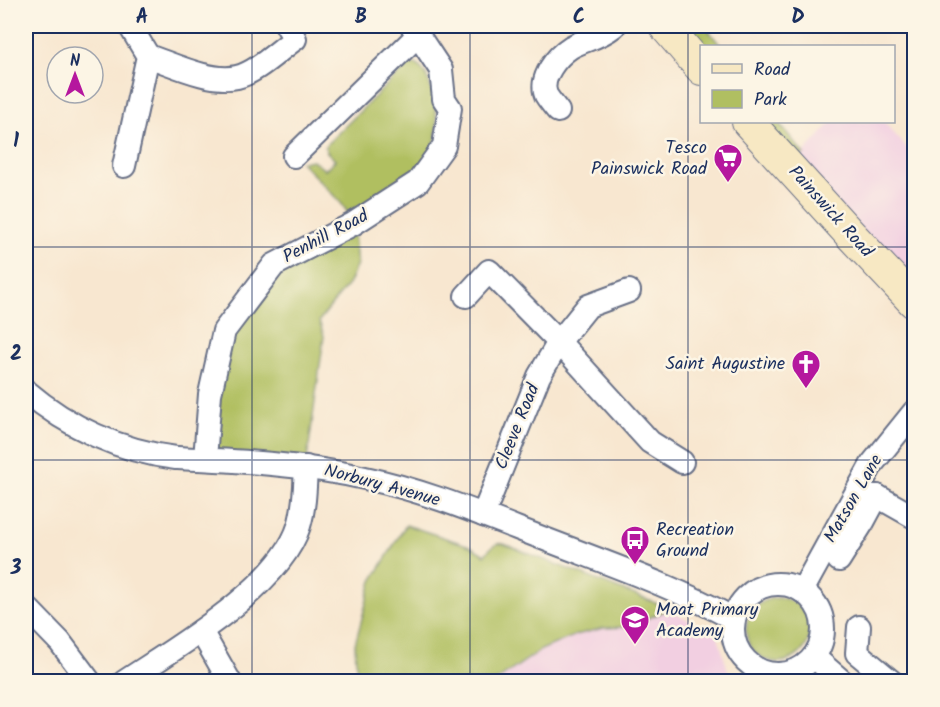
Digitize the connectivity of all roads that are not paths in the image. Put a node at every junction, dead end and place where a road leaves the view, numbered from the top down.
1 (130, 26) edge
2 (614, 26) edge
3 (665, 26) edge
4 (415, 30) edge
5 (291, 32) edge
6 (147, 56) junction
7 (700, 67) edge
8 (558, 111) dead end
9 (749, 123) edge
10 (294, 156) dead end
11 (124, 166) dead end
12 (629, 291) dead end
13 (466, 296) dead end
14 (915, 302) edge
15 (559, 342) junction
16 (26, 391) edge
17 (915, 412) edge
18 (205, 459) junction
19 (681, 462) dead end
20 (306, 467) junction
21 (877, 496) junction
22 (854, 497) junction
23 (483, 515) junction
24 (915, 517) edge
25 (839, 560) dead end
26 (802, 591) junction
27 (26, 607) edge
28 (734, 619) junction
29 (860, 627) dead end
30 (201, 631) junction
31 (814, 657) junction
32 (762, 677) edge
33 (90, 681) edge
34 (124, 681) edge
35 (230, 681) edge
36 (843, 681) edge
37 (892, 681) edge

1 - 6 street
2 - 8 street
3 - 7 main road
4 - 10 street, Penhill Road
4 - 18 street, Penhill Road
5 - 6 street
6 - 11 street
9 - 14 main road, Painswick Road
12 - 15 street, Cleeve Road
13 - 15 street
15 - 19 street
15 - 23 street, Cleeve Road
16 - 18 street, Norbury Avenue
17 - 22 street, Matson Lane
18 - 20 street, Norbury Avenue
20 - 23 street, Norbury Avenue
20 - 30 street
21 - 22 street
21 - 24 street
21 - 25 street
22 - 26 street, Matson Lane
23 - 28 street, Norbury Avenue
26 - 28 street
26 - 31 street
27 - 33 street
28 - 32 street
29 - 37 street
30 - 34 street
30 - 35 street
31 - 32 street
31 - 36 street

